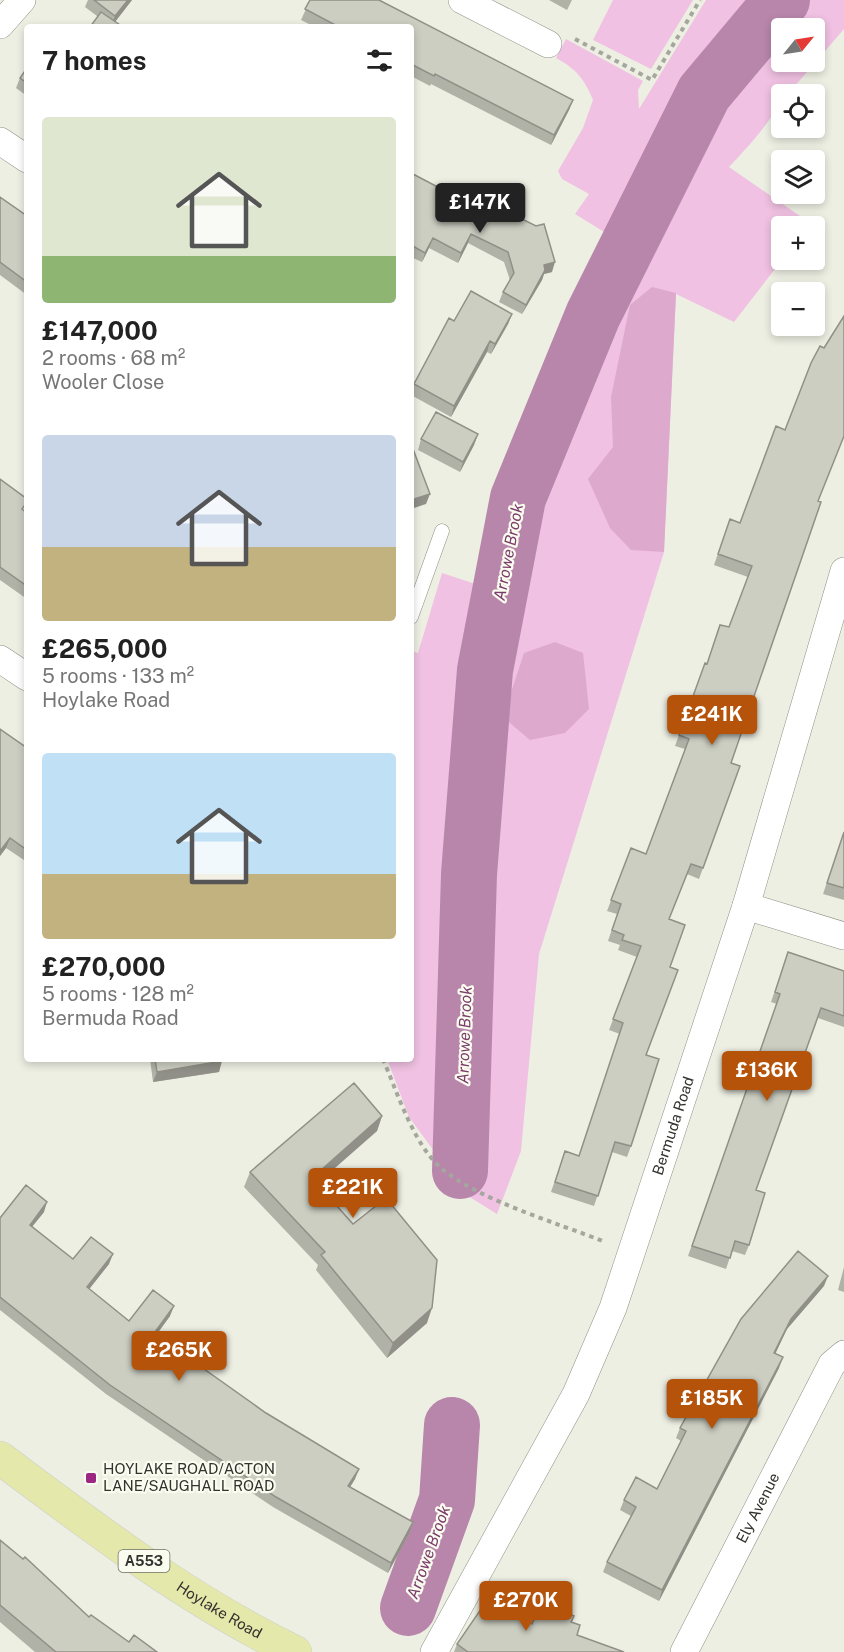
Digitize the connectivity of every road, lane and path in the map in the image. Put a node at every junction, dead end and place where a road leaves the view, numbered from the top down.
1 (22, 0) edge
2 (464, 0) edge
3 (700, 0) edge
4 (0, 25) edge
5 (557, 39) joint
6 (0, 141) edge
7 (24, 157) edge
8 (442, 531) dead end
9 (844, 571) edge
10 (414, 609) edge
11 (0, 658) edge
12 (24, 675) edge
13 (746, 906) junction
14 (844, 936) edge
15 (384, 1062) edge
16 (632, 1252) junction
17 (838, 1359) edge
18 (0, 1458) edge
19 (294, 1652) edge
20 (434, 1652) edge
21 (684, 1652) edge

1 - 4 street
2 - 5 street
3 - 5 path
6 - 7 street
8 - 10 lane
9 - 13 street, Bermuda Road
11 - 12 street
13 - 14 street
13 - 16 street, Bermuda Road
15 - 16 path
16 - 20 street, Bermuda Road
17 - 21 street, Ely Avenue
18 - 19 main road, Hoylake Road / A553

